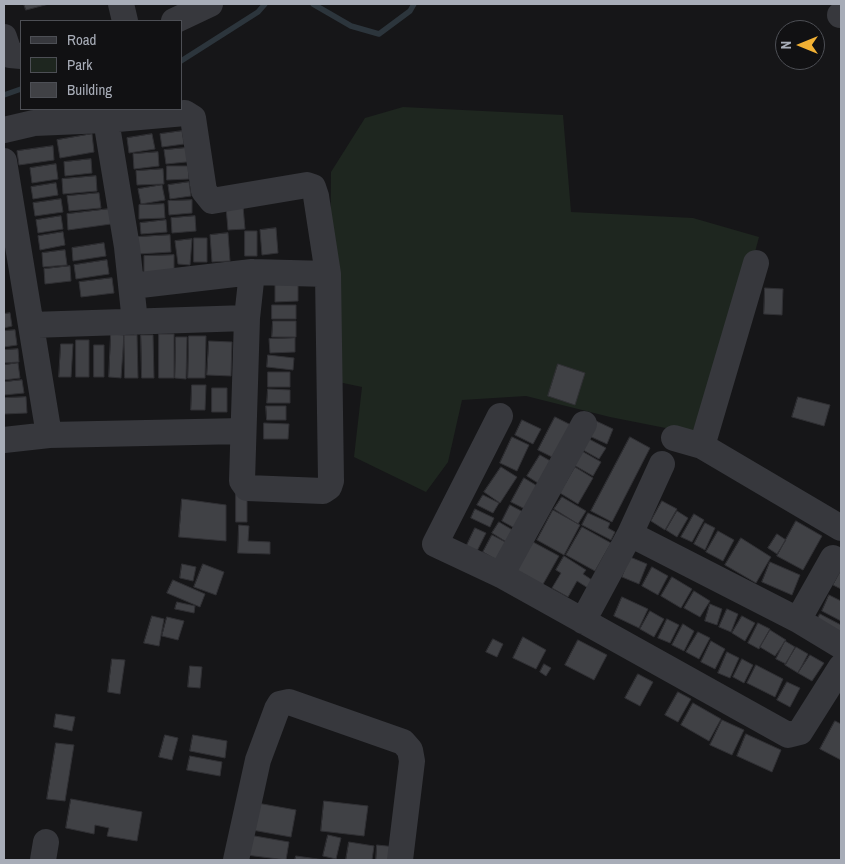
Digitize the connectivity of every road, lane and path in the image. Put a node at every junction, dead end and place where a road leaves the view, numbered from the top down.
1 (121, 4) edge
2 (210, 4) edge
3 (125, 20) edge
4 (176, 20) edge
5 (4, 37) edge
6 (20, 56) edge
7 (106, 120) junction
8 (4, 130) edge
9 (4, 161) edge
10 (756, 263) dead end
11 (252, 272) junction
12 (328, 274) junction
13 (132, 286) junction
14 (247, 318) junction
15 (135, 322) junction
16 (31, 325) junction
17 (500, 416) dead end
18 (584, 424) dead end
19 (243, 431) junction
20 (49, 435) junction
21 (674, 438) dead end
22 (4, 440) edge
23 (702, 446) junction
24 (662, 464) dead end
25 (841, 528) edge
26 (630, 534) junction
27 (833, 558) dead end
28 (501, 575) junction
29 (798, 620) junction
30 (584, 621) junction
31 (841, 646) edge
32 (841, 667) edge
33 (236, 860) edge
34 (400, 860) edge

1 - 3 street
2 - 4 street
5 - 6 street
7 - 8 street
7 - 12 street
7 - 13 street
9 - 16 street
10 - 23 street
11 - 12 street
11 - 13 street
11 - 14 street
12 - 19 street
13 - 15 street
14 - 15 street
14 - 19 street
15 - 16 street
16 - 20 street
17 - 28 street
18 - 28 street
19 - 20 street
20 - 22 street
21 - 23 street
23 - 25 street
24 - 26 street
26 - 29 street
26 - 30 street
27 - 29 street
28 - 30 street
29 - 31 street
30 - 32 street
33 - 34 street

